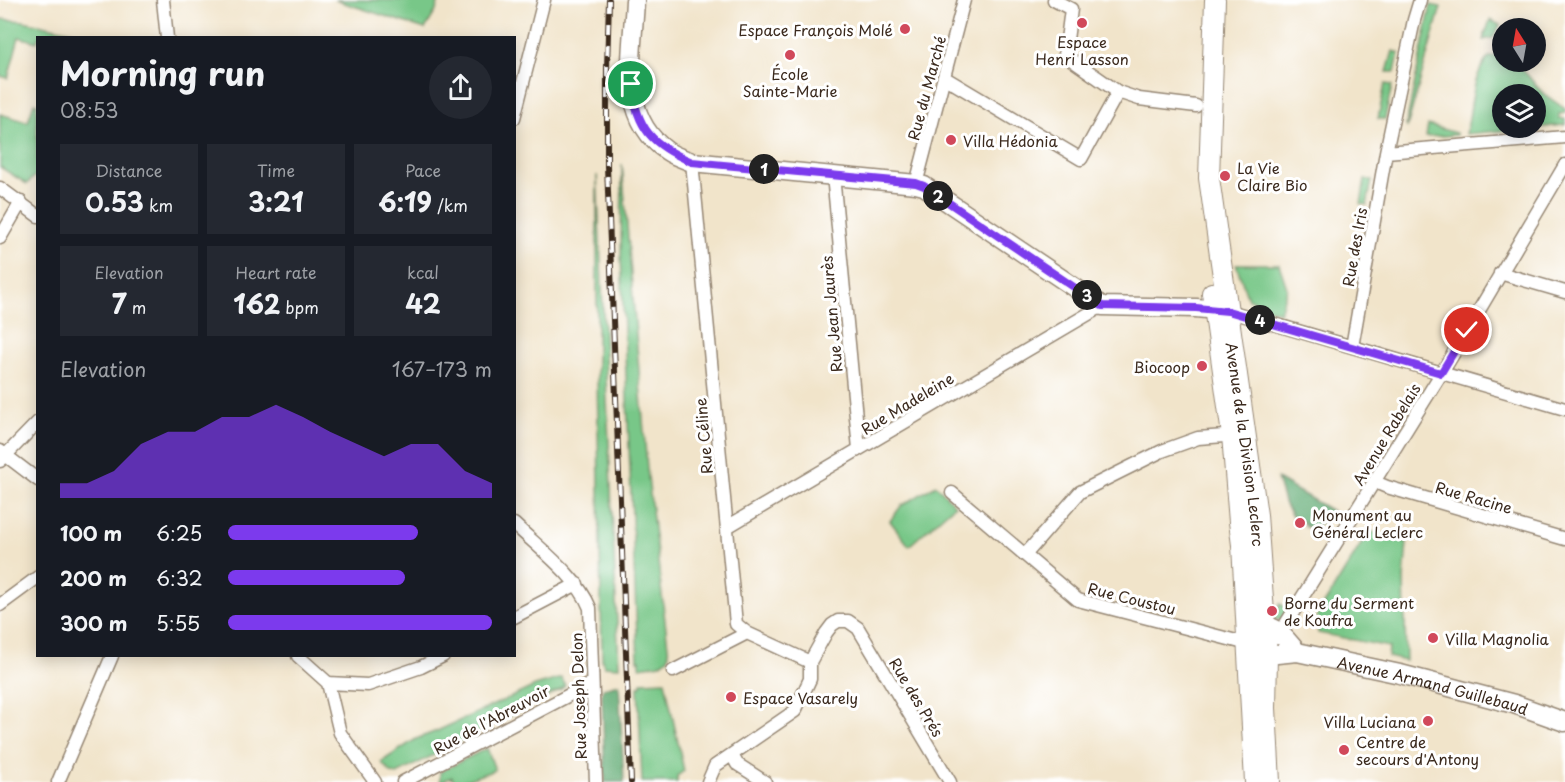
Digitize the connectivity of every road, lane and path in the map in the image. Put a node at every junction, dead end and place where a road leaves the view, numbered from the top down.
1 (163, 0) edge
2 (544, 0) edge
3 (635, 0) edge
4 (964, 0) edge
5 (1054, 0) edge
6 (1204, 0) edge
7 (1215, 0) edge
8 (1420, 0) edge
9 (167, 36) edge
10 (945, 78) junction
11 (1118, 92) junction
12 (1196, 106) dead end
13 (516, 110) edge
14 (1565, 137) edge
15 (1386, 152) junction
16 (692, 162) junction
17 (1565, 165) edge
18 (833, 176) junction
19 (916, 183) junction
20 (0, 188) edge
21 (21, 202) junction
22 (36, 214) edge
23 (0, 238) edge
24 (1500, 273) junction
25 (1565, 292) edge
26 (1102, 306) junction
27 (1222, 310) junction
28 (1352, 347) junction
29 (1441, 373) junction
30 (1565, 409) edge
31 (36, 424) edge
32 (1240, 434) junction
33 (859, 449) junction
34 (2, 456) edge
35 (36, 479) edge
36 (1375, 482) junction
37 (952, 493) dead end
38 (516, 526) edge
39 (727, 527) junction
40 (1565, 539) edge
41 (1025, 555) junction
42 (36, 578) edge
43 (577, 584) junction
44 (0, 605) edge
45 (516, 616) edge
46 (747, 633) junction
47 (1260, 633) junction
48 (1297, 652) junction
49 (1267, 655) junction
50 (112, 657) edge
51 (299, 657) edge
52 (441, 657) edge
53 (810, 662) junction
54 (674, 671) dead end
55 (328, 683) junction
56 (592, 683) junction
57 (1565, 722) edge
58 (732, 755) junction
59 (58, 782) edge
60 (375, 782) edge
61 (403, 782) edge
62 (596, 782) edge
63 (708, 782) edge
64 (765, 782) edge
65 (950, 782) edge
66 (1255, 782) edge
67 (1270, 782) edge

1 - 9 street
2 - 13 street
3 - 16 main road
4 - 10 street, Rue du Marché
5 - 11 street
6 - 27 main road, Avenue de la Division Leclerc
7 - 27 main road, Avenue de la Division Leclerc
8 - 15 street, Rue des Iris
10 - 11 street
10 - 19 street, Rue du Marché
11 - 12 street
14 - 15 street
15 - 28 street, Rue des Iris
16 - 18 main road
16 - 39 street, Rue Céline
17 - 24 street, Avenue Rabelais
18 - 19 main road
18 - 33 street, Rue Jean Jaurès
19 - 26 main road
20 - 21 street
21 - 22 street
21 - 23 street
24 - 25 street
24 - 29 street, Avenue Rabelais
26 - 27 main road
26 - 33 street, Rue Madeleine
27 - 28 street
27 - 32 main road, Avenue de la Division Leclerc
28 - 29 street
29 - 30 street
29 - 36 street, Avenue Rabelais
31 - 34 street
32 - 41 street
32 - 47 main road, Avenue de la Division Leclerc
33 - 39 street, Rue Madeleine
34 - 35 street
36 - 40 street, Rue Racine
36 - 47 street, Avenue Rabelais
37 - 41 street, Rue Coustou
38 - 43 street
39 - 46 street, Rue Céline
41 - 47 street, Rue Coustou
42 - 44 street
43 - 45 street
43 - 56 street, Rue Joseph Delon
46 - 53 street
46 - 54 street
47 - 48 main road
47 - 49 main road, Avenue de la Division Leclerc
47 - 66 main road, Avenue de la Division Leclerc
48 - 49 main road, Avenue Armand Guillebaud
48 - 57 main road, Avenue Armand Guillebaud
49 - 67 main road, Avenue de la Division Leclerc
50 - 59 street
51 - 55 street
52 - 55 street
53 - 58 street
53 - 65 street, Rue des Prés
55 - 60 street
56 - 61 street, Rue de l'Abreuvoir
56 - 62 street, Rue Joseph Delon
58 - 63 street
58 - 64 street

